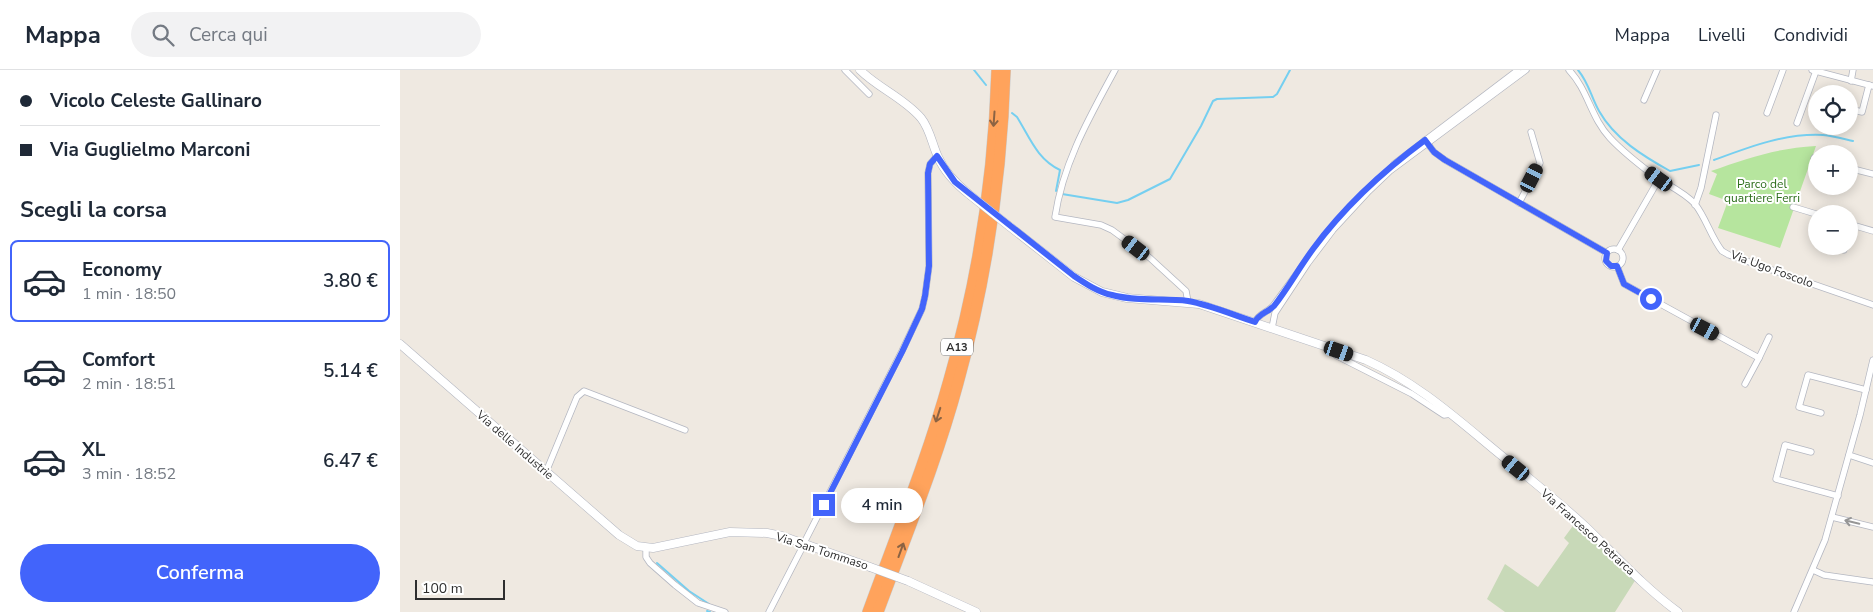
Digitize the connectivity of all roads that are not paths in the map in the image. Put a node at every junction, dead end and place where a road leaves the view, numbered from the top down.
1 (845, 70) edge
2 (860, 70) edge
3 (997, 70) edge
4 (1005, 70) edge
5 (1115, 70) edge
6 (1518, 70) edge
7 (1526, 70) edge
8 (1569, 70) edge
9 (1657, 70) edge
10 (1783, 70) edge
11 (1853, 70) edge
12 (1814, 71) edge
13 (1851, 81) junction
14 (1871, 86) edge
15 (869, 94) dead end
16 (1644, 100) dead end
17 (1858, 111) edge
18 (1767, 113) dead end
19 (1716, 115) dead end
20 (1797, 123) dead end
21 (1531, 132) dead end
22 (1426, 141) junction
23 (937, 156) junction
24 (1858, 170) edge
25 (1873, 174) edge
26 (1659, 179) junction
27 (1519, 203) junction
28 (1695, 205) junction
29 (1793, 207) dead end
30 (1808, 212) edge
31 (1858, 227) edge
32 (1873, 231) edge
33 (1618, 250) junction
34 (1607, 253) junction
35 (1617, 266) junction
36 (1188, 302) junction
37 (1873, 304) edge
38 (1255, 322) junction
39 (1272, 328) junction
40 (1769, 337) dead end
41 (400, 344) edge
42 (1758, 358) junction
43 (1873, 360) edge
44 (1745, 384) dead end
45 (1866, 390) junction
46 (1822, 413) dead end
47 (684, 430) dead end
48 (1811, 452) dead end
49 (1849, 455) junction
50 (1873, 462) edge
51 (546, 472) junction
52 (1838, 496) junction
53 (1832, 517) junction
54 (1873, 527) edge
55 (806, 539) dead end
56 (632, 544) joint
57 (646, 548) junction
58 (801, 550) dead end
59 (1813, 570) junction
60 (1873, 582) edge
61 (701, 609) edge
62 (725, 612) edge
63 (769, 612) edge
64 (868, 612) edge
65 (878, 612) edge
66 (976, 612) edge
67 (1678, 612) edge
68 (1794, 612) edge

1 - 15 street
2 - 23 street, Via Francesco Petrarca
3 -> 64 highway, A13
65 -> 4 highway, A13
5 - 36 street
6 - 22 street
7 - 22 street
8 - 26 street, Via Ugo Foscolo
9 - 16 street
10 - 18 street
11 - 13 street
12 - 13 street
12 - 20 street
13 - 14 street
14 - 17 street
19 - 28 street
21 - 27 street
22 - 27 street
22 - 38 street
22 - 39 street
23 - 36 street, Via Francesco Petrarca, bridge
23 - 55 street
24 - 25 street
26 - 28 street, Via Ugo Foscolo
26 - 33 street
27 - 34 street
28 - 37 street, Via Ugo Foscolo
29 - 30 street
31 - 32 street
33 - 34 street
33 - 35 street
34 - 35 street
35 - 42 street
36 - 38 street, Via Francesco Petrarca
38 - 39 street, Via Francesco Petrarca
39 - 67 street, Via Francesco Petrarca
40 - 42 street
41 - 51 street, Via delle Industrie
42 - 44 street
43 - 45 street
45 - 46 street
45 - 49 street
47 - 51 street
48 - 52 street
49 - 50 street
49 - 52 street
51 - 56 street, Via delle Industrie
52 - 53 street
54 -> 53 street
53 - 59 street
56 - 57 street, Via San Tommaso
57 - 61 street
57 - 66 street, Via San Tommaso, bridge
58 - 63 street
59 - 60 street
59 - 68 street
61 - 62 street

